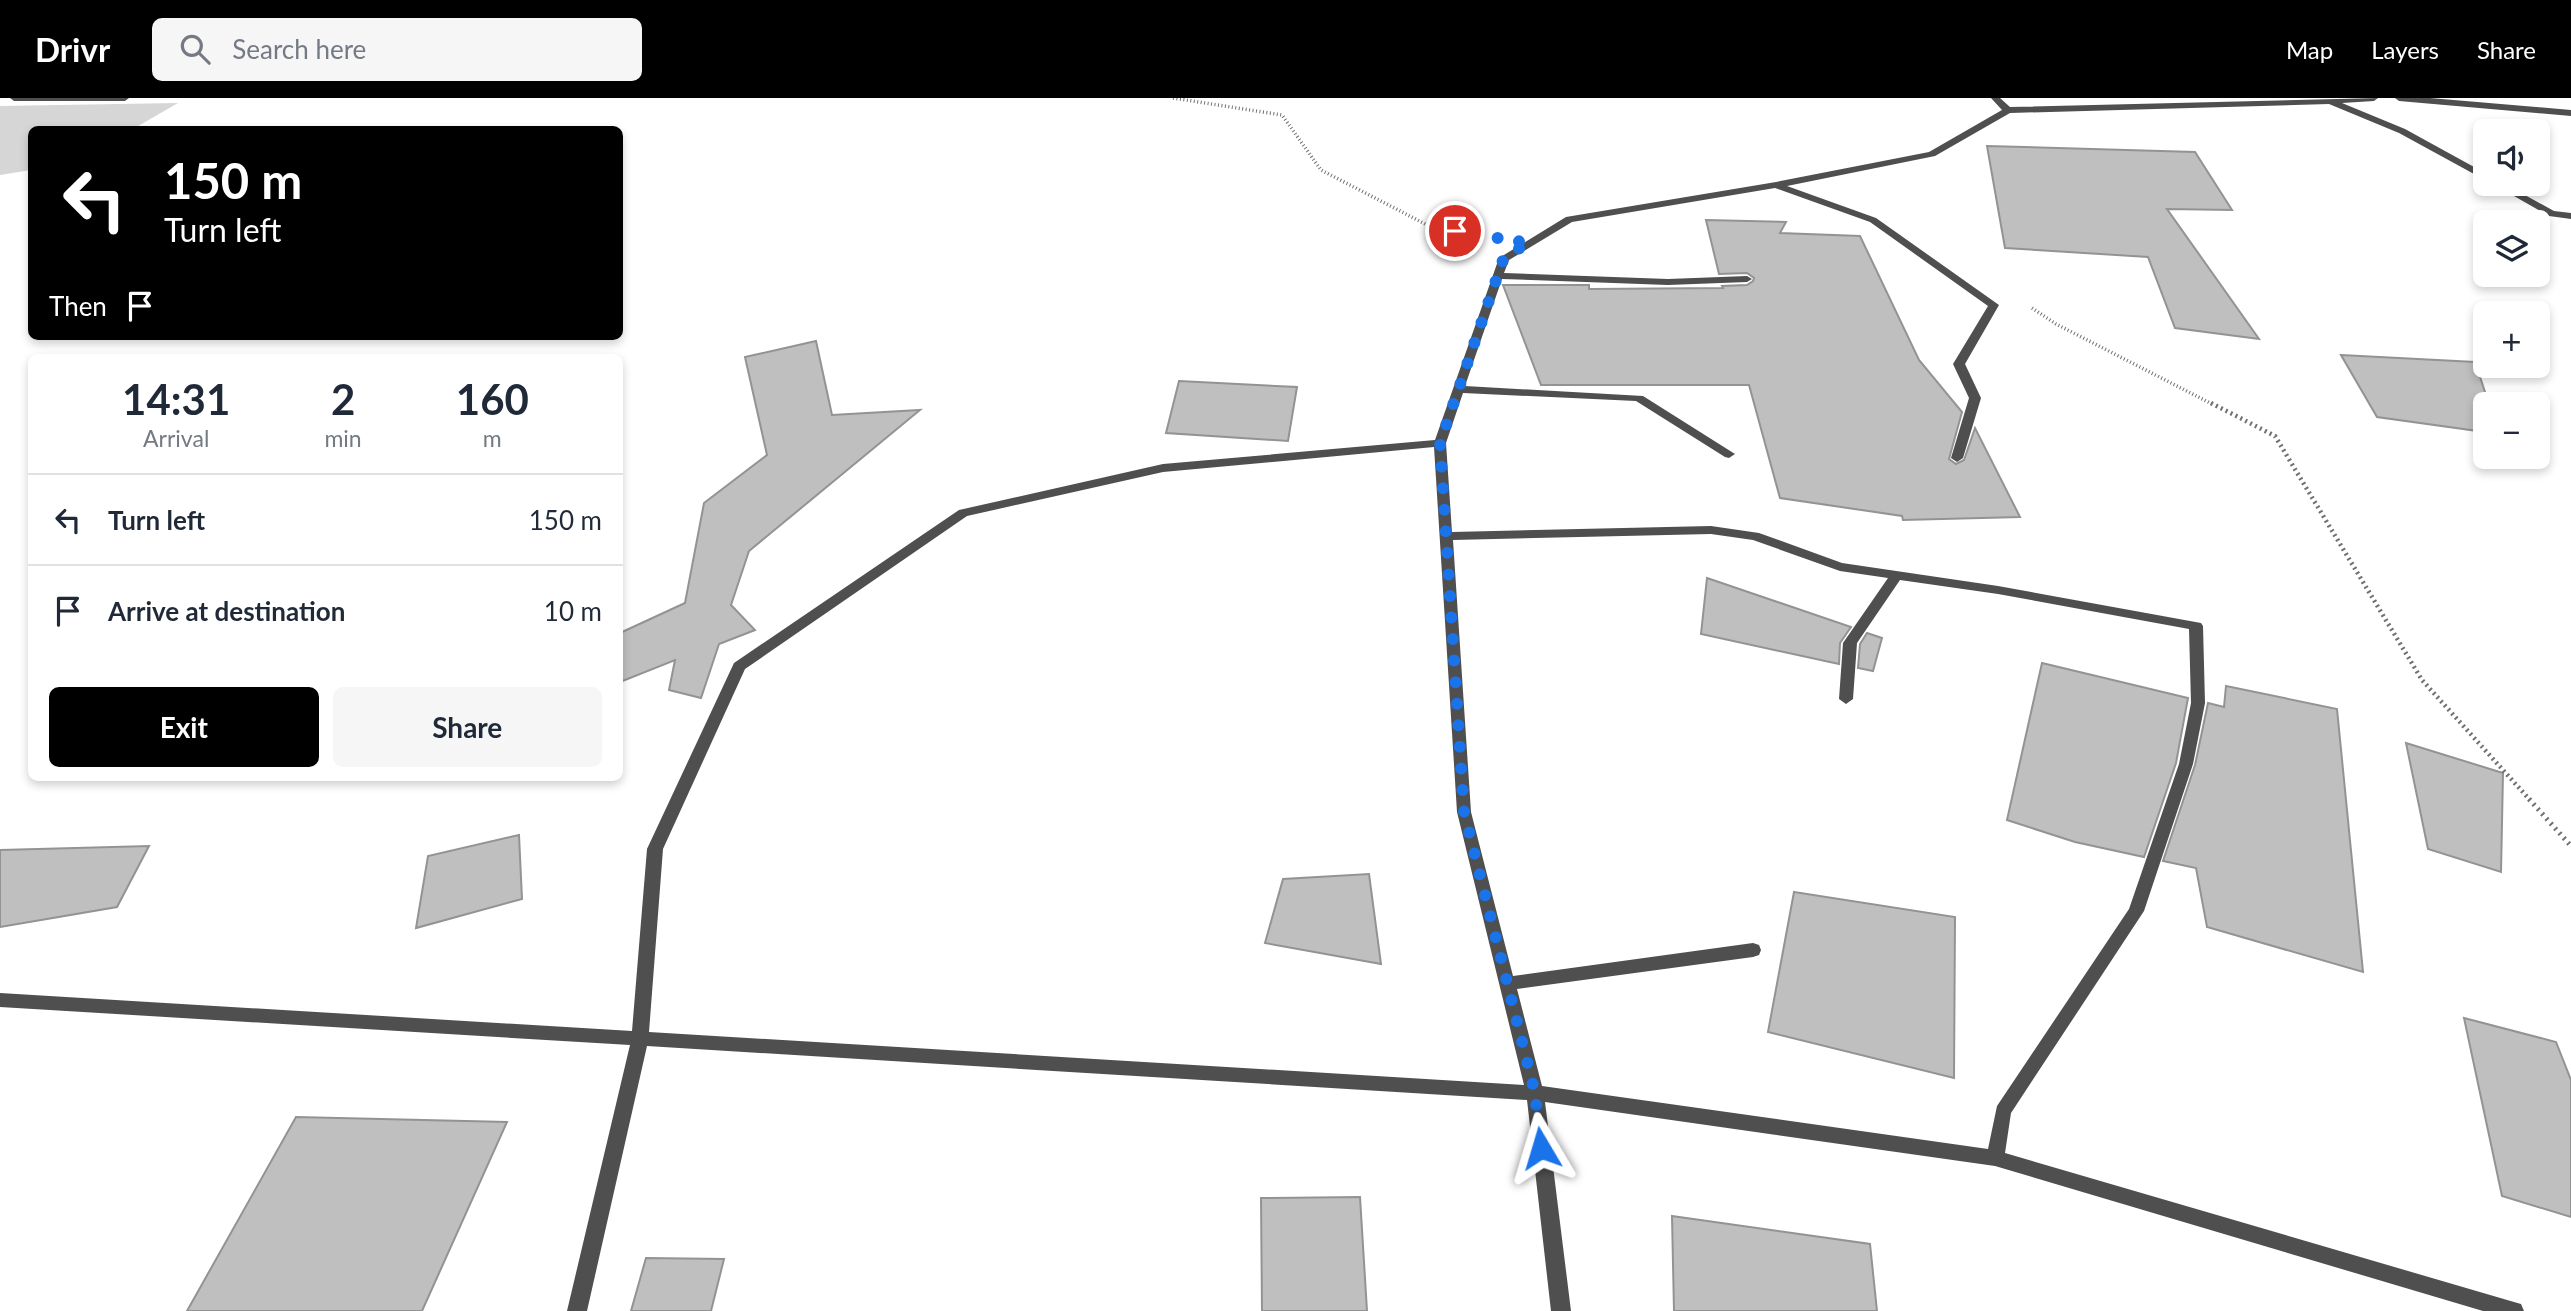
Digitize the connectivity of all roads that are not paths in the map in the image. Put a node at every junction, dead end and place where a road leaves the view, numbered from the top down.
1 (14, 98) edge
2 (125, 98) edge
3 (1995, 98) edge
4 (2374, 98) edge
5 (2399, 98) edge
6 (2330, 101) junction
7 (2008, 110) junction
8 (2571, 113) edge
9 (2473, 170) edge
10 (1776, 185) junction
11 (2520, 196) edge
12 (2571, 216) edge
13 (1497, 276) junction
14 (1748, 279) dead end
15 (1457, 389) junction
16 (1440, 443) junction
17 (1729, 454) dead end
18 (1957, 458) dead end
19 (1446, 536) junction
20 (1895, 577) junction
21 (1846, 699) dead end
22 (1754, 950) dead end
23 (1508, 983) junction
24 (0, 1000) edge
25 (640, 1039) junction
26 (1535, 1093) junction
27 (1996, 1158) junction
28 (577, 1311) edge
29 (1561, 1311) edge
30 (2514, 1311) edge

1 - 2 street
3 - 7 street
4 - 6 street
5 - 8 street
6 - 7 street
6 - 9 street
7 - 10 street
10 - 13 street
10 - 18 street
11 - 12 street
13 - 14 street
13 - 15 street
15 - 16 street
15 - 17 street
16 - 19 street
16 - 25 street
19 - 20 street
19 - 23 street
20 - 21 street
20 - 27 street
22 - 23 street
23 - 26 street
24 - 25 street
25 - 26 street
25 - 28 street
26 - 27 street
26 - 29 street
27 - 30 street

